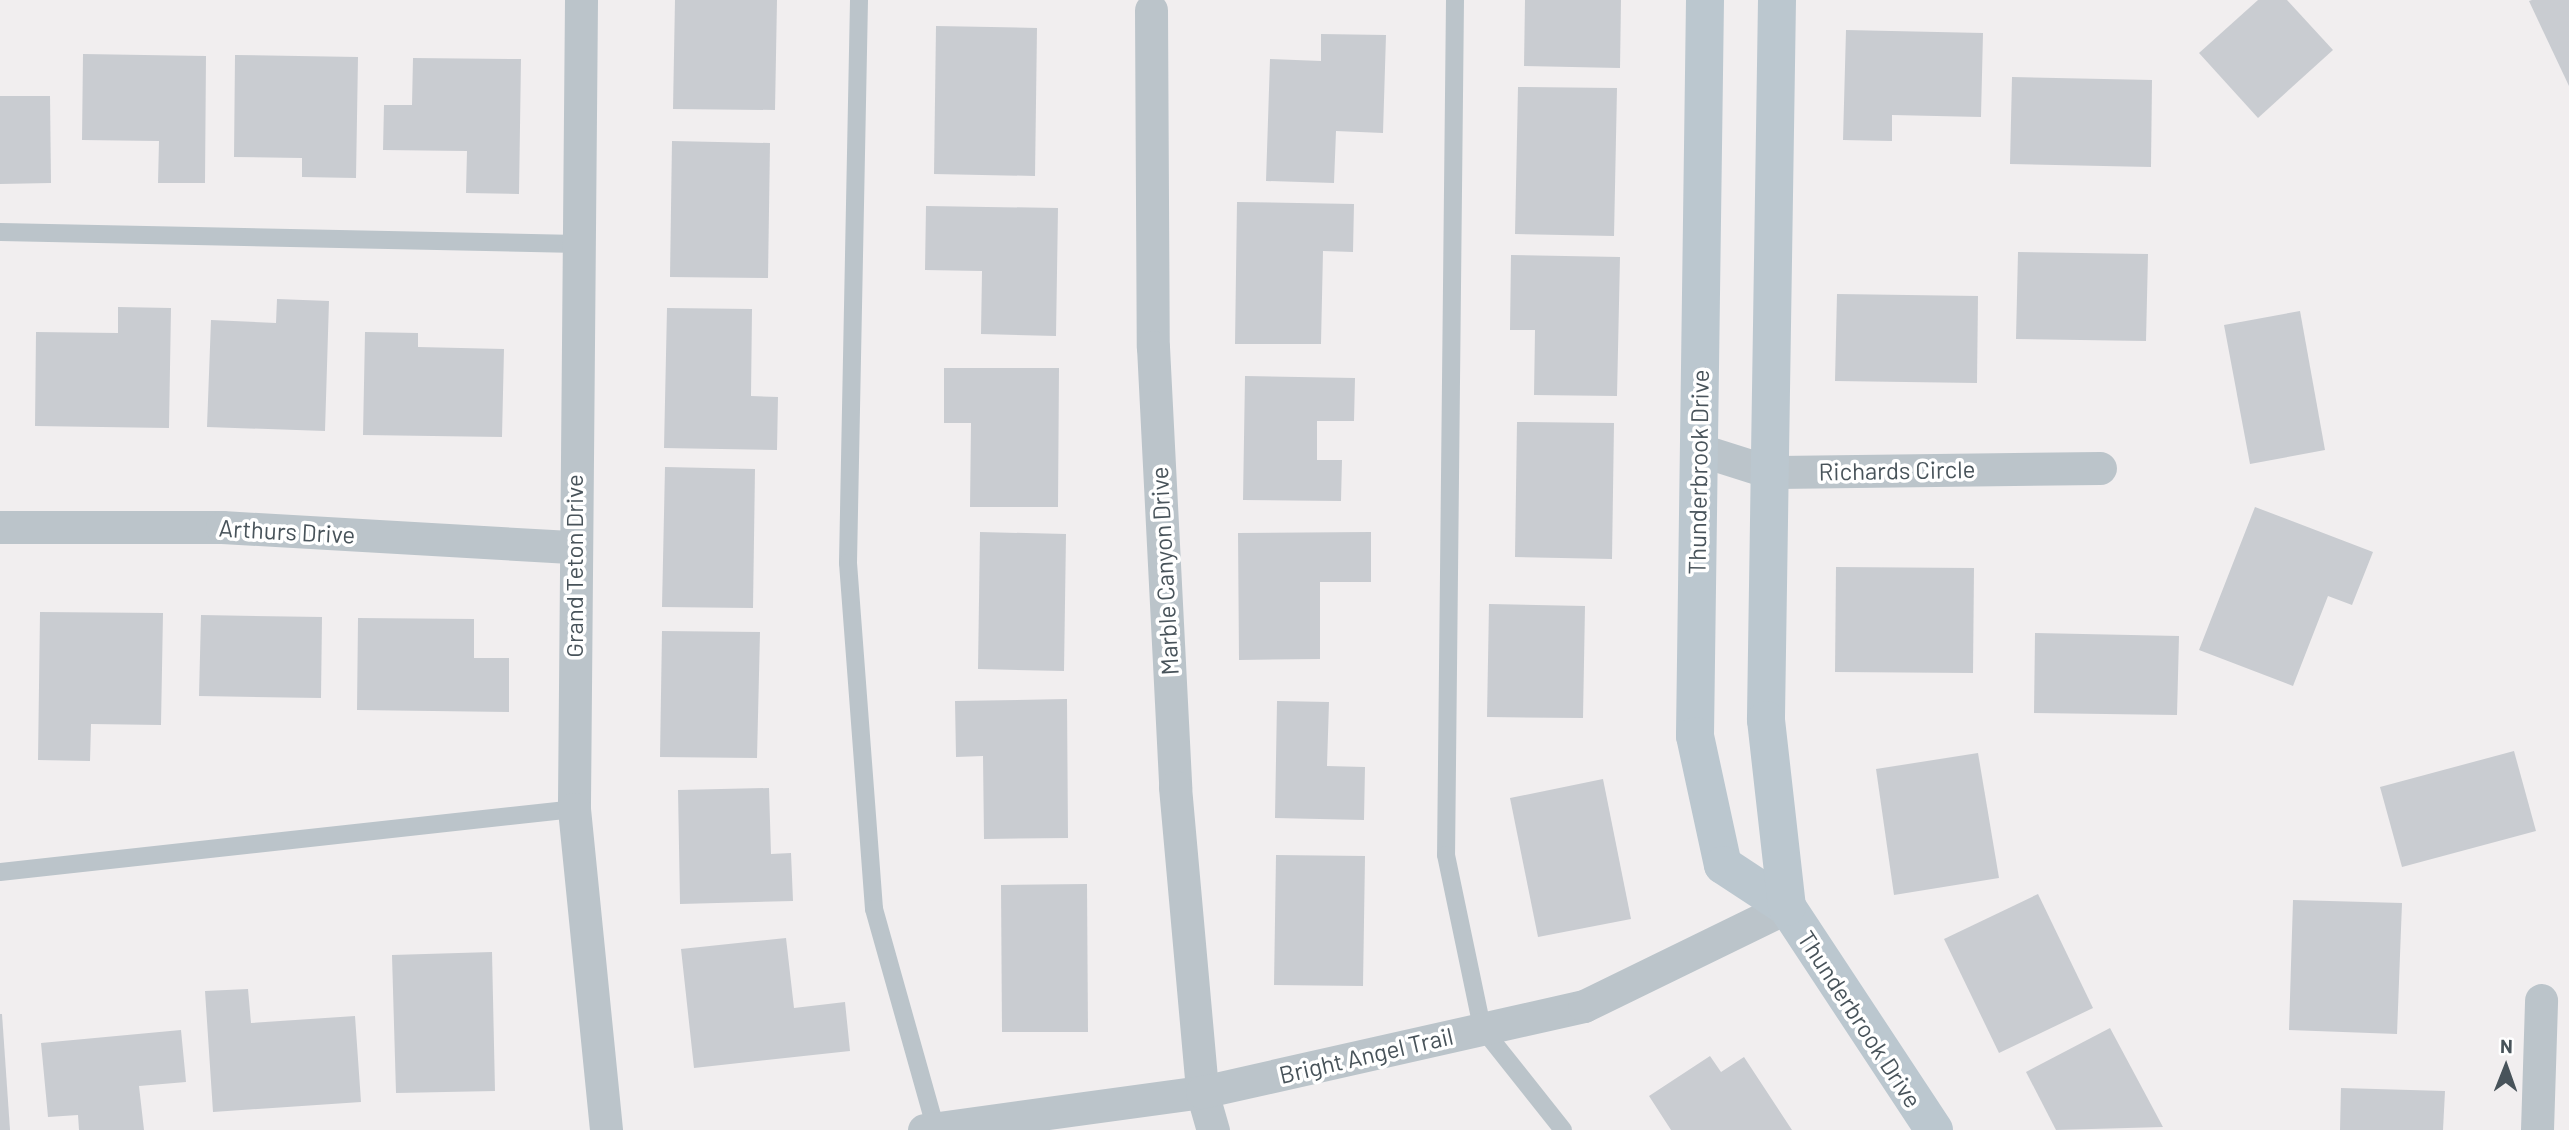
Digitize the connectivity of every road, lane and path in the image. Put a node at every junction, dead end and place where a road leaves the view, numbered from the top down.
1 (581, 0) edge
2 (859, 0) edge
3 (1455, 0) edge
4 (1705, 0) edge
5 (1777, 0) edge
6 (1151, 10) dead end
7 (0, 232) edge
8 (578, 244) junction
9 (1697, 449) junction
10 (2100, 468) dead end
11 (1770, 472) junction
12 (0, 527) edge
13 (574, 547) junction
14 (574, 809) junction
15 (0, 872) edge
16 (1787, 907) junction
17 (2541, 999) dead end
18 (1482, 1028) junction
19 (1202, 1092) junction
20 (932, 1129) edge
21 (606, 1130) edge
22 (1213, 1130) edge
23 (1563, 1130) edge
24 (1934, 1130) edge
25 (2537, 1130) edge

1 - 8 street, Grand Teton Drive
2 - 20 lane
3 - 18 lane
4 - 9 street, Thunderbrook Drive
5 - 11 street, Thunderbrook Drive
6 - 19 street, Marble Canyon Drive
7 - 8 lane
8 - 13 street, Grand Teton Drive
9 - 11 street, Richards Circle
9 - 16 street, Thunderbrook Drive
10 - 11 street, Richards Circle
11 - 16 street, Thunderbrook Drive
12 - 13 street, Arthurs Drive
13 - 14 street, Grand Teton Drive
14 - 15 lane
14 - 21 street, Grand Teton Drive
16 - 18 street, Bright Angel Trail
16 - 24 street, Thunderbrook Drive
17 - 25 street
18 - 19 street, Bright Angel Trail
18 - 23 lane
19 - 20 street, Bright Angel Trail
19 - 22 street, Marble Canyon Drive

